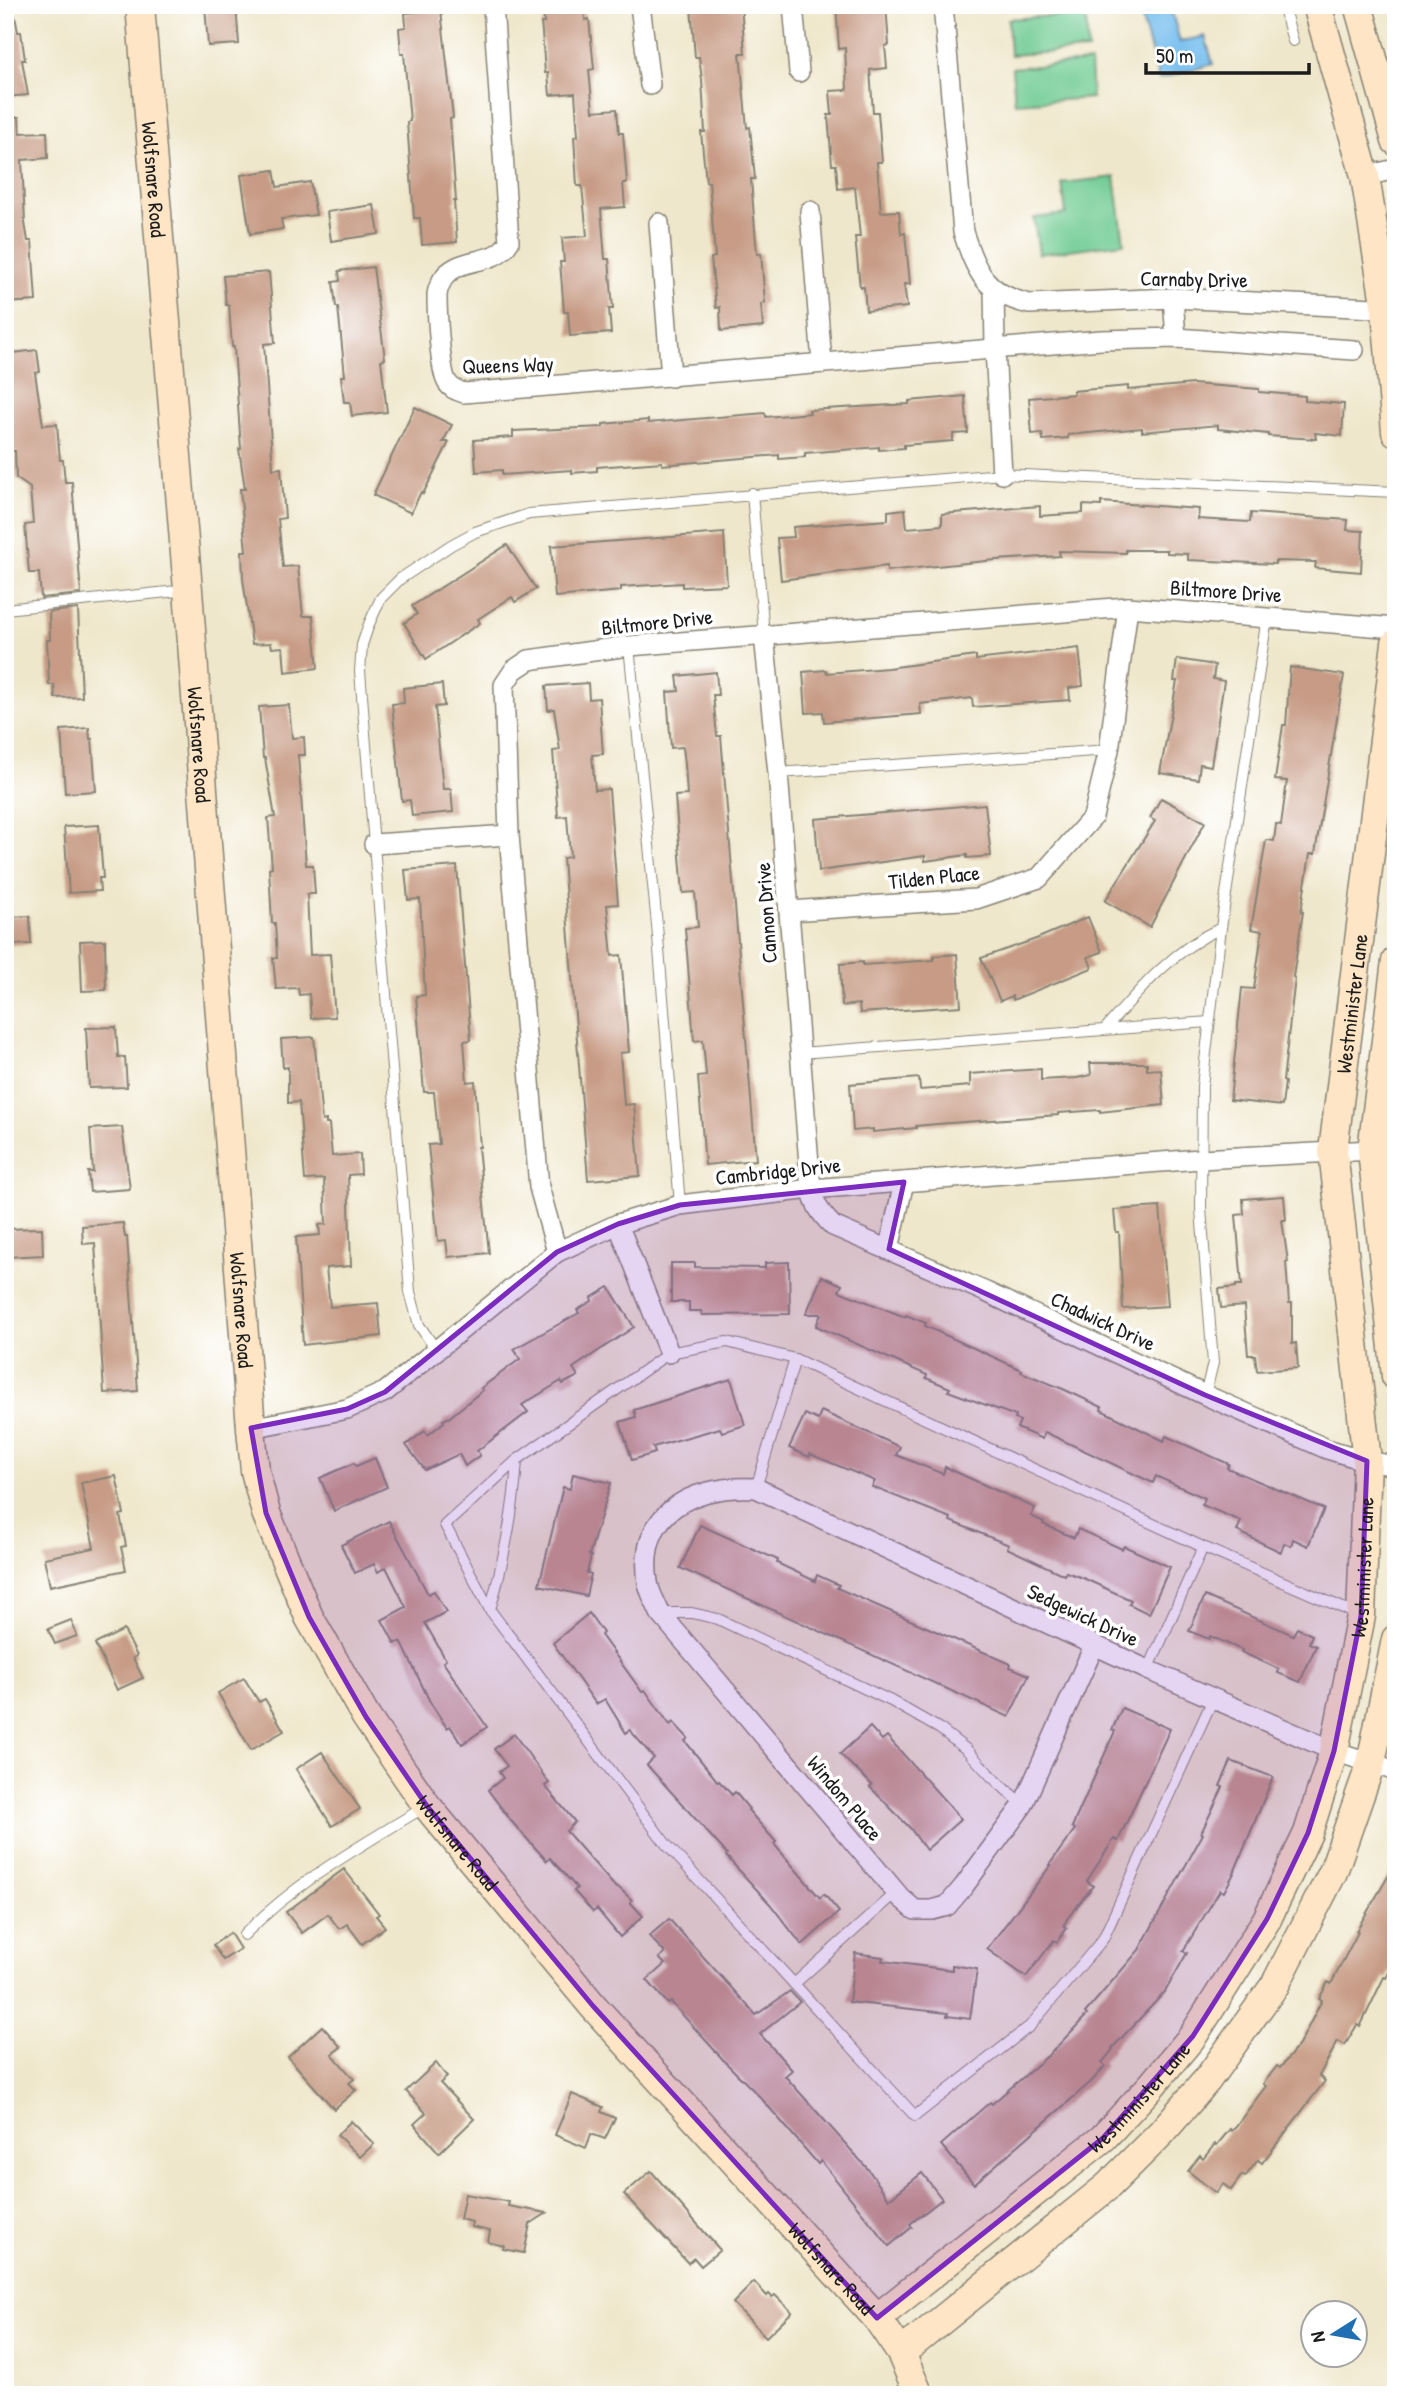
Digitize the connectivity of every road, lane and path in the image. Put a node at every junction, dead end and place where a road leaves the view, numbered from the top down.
1 (140, 5) edge
2 (493, 5) edge
3 (640, 5) edge
4 (793, 5) edge
5 (943, 5) edge
6 (1283, 5) edge
7 (1317, 5) edge
8 (1358, 5) edge
9 (1293, 41) dead end
10 (799, 72) dead end
11 (650, 85) dead end
12 (1396, 141) edge
13 (1396, 169) edge
14 (1365, 176) junction
15 (810, 211) dead end
16 (659, 223) dead end
17 (994, 289) junction
18 (1173, 299) junction
19 (1391, 309) edge
20 (1176, 338) junction
21 (995, 349) junction
22 (1354, 350) dead end
23 (822, 363) junction
24 (671, 377) junction
25 (1396, 432) edge
26 (1002, 474) junction
27 (1396, 492) edge
28 (752, 494) junction
29 (188, 590) junction
30 (1128, 607) junction
31 (5, 609) edge
32 (1267, 617) junction
33 (1396, 628) edge
34 (764, 635) junction
35 (1396, 643) edge
36 (629, 646) junction
37 (1109, 750) junction
38 (778, 773) junction
39 (509, 835) junction
40 (374, 845) junction
41 (789, 911) junction
42 (1222, 928) junction
43 (1396, 961) edge
44 (1209, 1022) junction
45 (1106, 1028) junction
46 (800, 1054) junction
47 (1372, 1150) junction
48 (1333, 1151) junction
49 (1200, 1159) junction
50 (904, 1182) junction
51 (811, 1189) junction
52 (680, 1205) junction
53 (618, 1224) junction
54 (889, 1249) junction
55 (557, 1252) junction
56 (437, 1352) junction
57 (669, 1353) junction
58 (795, 1359) junction
59 (1396, 1377) edge
60 (1205, 1395) junction
61 (251, 1428) junction
62 (517, 1460) junction
63 (1367, 1461) junction
64 (1396, 1466) edge
65 (756, 1488) junction
66 (1203, 1546) junction
67 (490, 1610) junction
68 (660, 1613) junction
69 (1361, 1616) junction
70 (1396, 1639) edge
71 (1094, 1646) junction
72 (1148, 1670) junction
73 (1213, 1699) junction
74 (1334, 1751) junction
75 (1383, 1767) edge
76 (1023, 1805) junction
77 (427, 1806) junction
78 (896, 1893) junction
79 (244, 1935) dead end
80 (794, 1984) junction
81 (877, 2318) junction
82 (901, 2353) junction
83 (919, 2395) edge

1 - 29 street, Wolfsnare Road
2 - 24 street, Queens Way
3 - 11 street
4 - 10 street
5 - 17 street, Carnaby Drive
6 - 9 lane
7 - 14 street
8 - 12 street
13 - 14 street
14 - 19 street
15 - 23 street
16 - 24 street
17 - 18 street, Carnaby Drive
17 - 21 street
18 - 19 street, Carnaby Drive
18 - 20 street
19 - 25 street
20 - 21 street, Queens Way
20 - 22 street, Queens Way
21 - 23 street, Queens Way
21 - 26 street
23 - 24 street, Queens Way
26 - 27 lane
26 - 28 lane
28 - 34 lane
28 - 40 lane
29 - 31 lane
29 - 61 street, Wolfsnare Road
30 - 32 street, Biltmore Drive
30 - 34 street, Biltmore Drive
30 - 37 street, Tilden Place
32 - 33 street, Biltmore Drive
32 - 42 lane
34 - 36 street, Biltmore Drive
34 - 38 street, Cannon Drive
35 - 48 street, Westminister Lane
36 - 39 street, Biltmore Drive
36 - 52 lane
37 - 38 lane
37 - 41 street, Tilden Place
38 - 41 street, Cannon Drive
39 - 40 street
39 - 55 street, Biltmore Drive
40 - 56 lane
41 - 46 street, Cannon Drive
42 - 44 lane
42 - 45 lane
43 - 47 street, Westminister Lane
44 - 45 lane
44 - 49 lane
45 - 46 lane
46 - 51 street, Cannon Drive
47 - 48 street, Cambridge Drive
47 - 59 street, Westminister Lane
48 - 49 street, Cambridge Drive
48 - 63 street, Westminister Lane
49 - 50 street, Cambridge Drive
49 - 60 lane
50 - 51 street, Cambridge Drive
50 - 54 street
51 - 52 street, Cambridge Drive
51 - 54 street, Chadwick Drive
52 - 53 street, Cambridge Drive
53 - 55 street, Cambridge Drive
53 - 57 street
54 - 60 street, Chadwick Drive
55 - 56 street, Cambridge Drive
56 - 61 street, Cambridge Drive
57 - 58 lane
57 - 62 lane
58 - 65 lane
58 - 66 lane
60 - 63 street, Chadwick Drive
61 - 77 street, Wolfsnare Road
62 - 67 lane
62 - 67 lane
63 - 64 street, Chadwick Drive
63 - 69 street, Westminister Lane
65 - 68 street, Windom Place
65 - 71 street, Sedgewick Drive
66 - 69 lane
66 - 72 lane
67 - 80 lane
68 - 76 lane
68 - 78 street, Windom Place
69 - 74 street, Westminister Lane
70 - 75 street, Westminister Lane
71 - 72 street, Sedgewick Drive
71 - 76 street, Windom Place
72 - 73 street, Sedgewick Drive
73 - 74 street, Sedgewick Drive
73 - 80 lane
74 - 75 street, Sedgewick Drive
74 - 81 street, Westminister Lane
75 - 82 street, Westminister Lane
76 - 78 street, Windom Place
77 - 79 lane
77 - 81 street, Wolfsnare Road
78 - 80 lane
81 - 82 street, Wolfsnare Road
82 - 83 street, Wolfsnare Road

